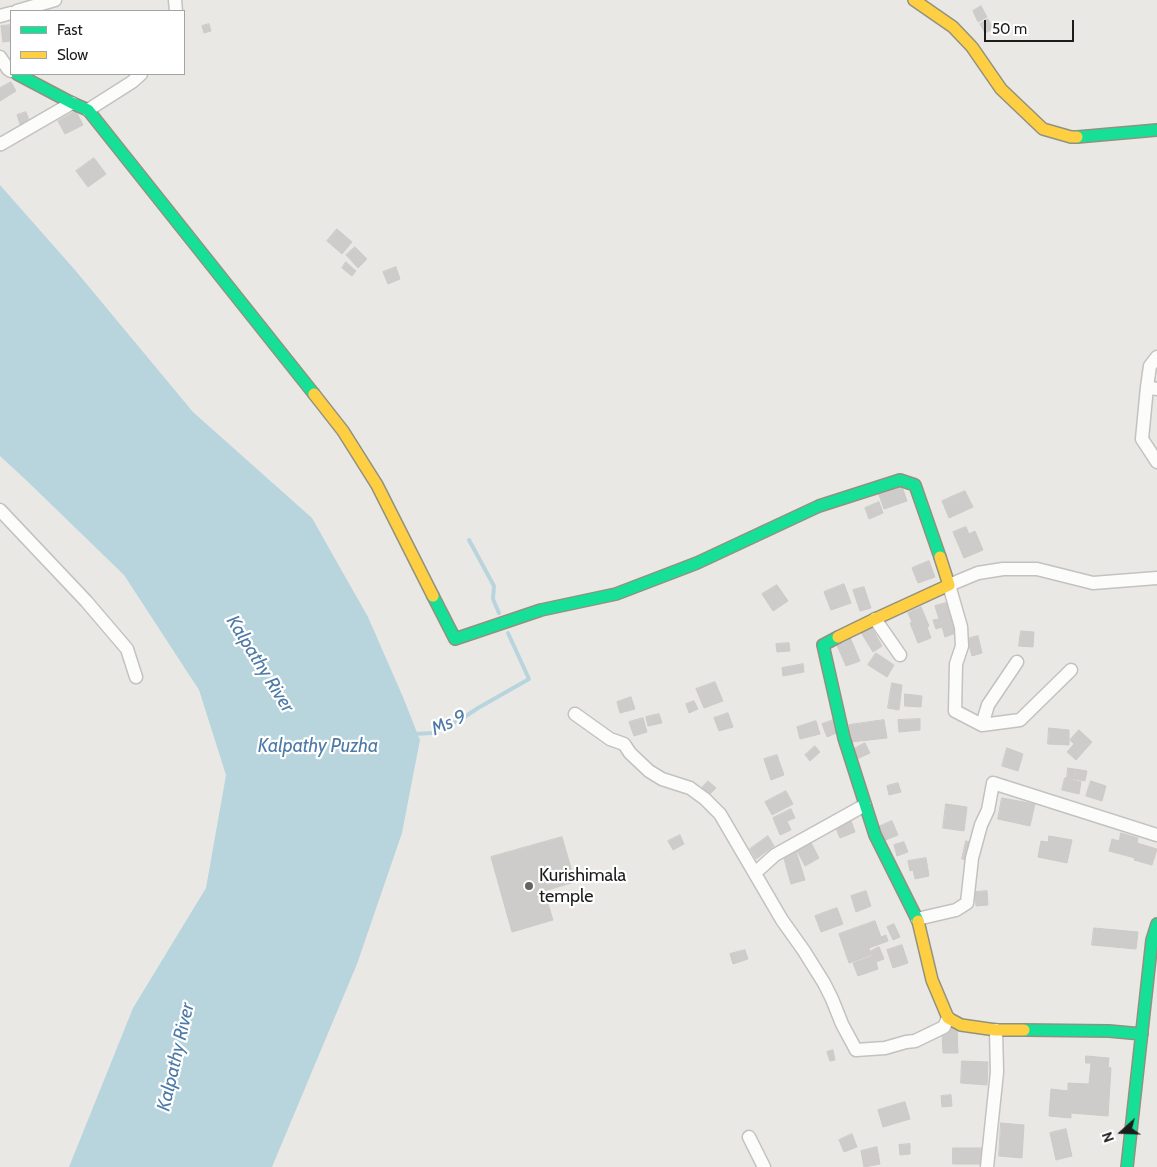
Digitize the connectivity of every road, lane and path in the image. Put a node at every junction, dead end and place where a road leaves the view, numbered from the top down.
1 (55, 0) edge
2 (914, 0) edge
3 (20, 10) edge
4 (0, 57) edge
5 (10, 70) edge
6 (19, 75) edge
7 (140, 75) edge
8 (72, 103) junction
9 (88, 110) junction
10 (1157, 130) edge
11 (0, 143) edge
12 (1157, 357) edge
13 (1152, 388) edge
14 (1157, 462) edge
15 (0, 510) edge
16 (1157, 578) edge
17 (949, 585) junction
18 (874, 619) junction
19 (900, 655) dead end
20 (1017, 662) dead end
21 (1071, 670) dead end
22 (136, 677) dead end
23 (575, 714) dead end
24 (982, 725) junction
25 (865, 805) junction
26 (1157, 835) edge
27 (755, 873) junction
28 (917, 919) junction
29 (1157, 924) edge
30 (948, 1018) junction
31 (996, 1030) junction
32 (1142, 1034) junction
33 (749, 1137) dead end
34 (764, 1167) edge
35 (987, 1167) edge
36 (1127, 1167) edge

1 - 3 street
2 - 10 street
4 - 5 street
6 - 8 street
7 - 9 street
8 - 9 street
8 - 11 street
9 - 17 street
12 - 13 street
13 - 14 street
15 - 22 street
16 - 17 street
17 - 18 street
17 - 24 street
18 - 19 street
18 - 25 street
20 - 24 street
21 - 24 street
23 - 27 street
25 - 27 street
25 - 28 street
26 - 28 street
27 - 30 street
28 - 30 street
29 - 32 street
30 - 31 street
31 - 32 street
31 - 35 street
32 - 36 street
33 - 34 street

